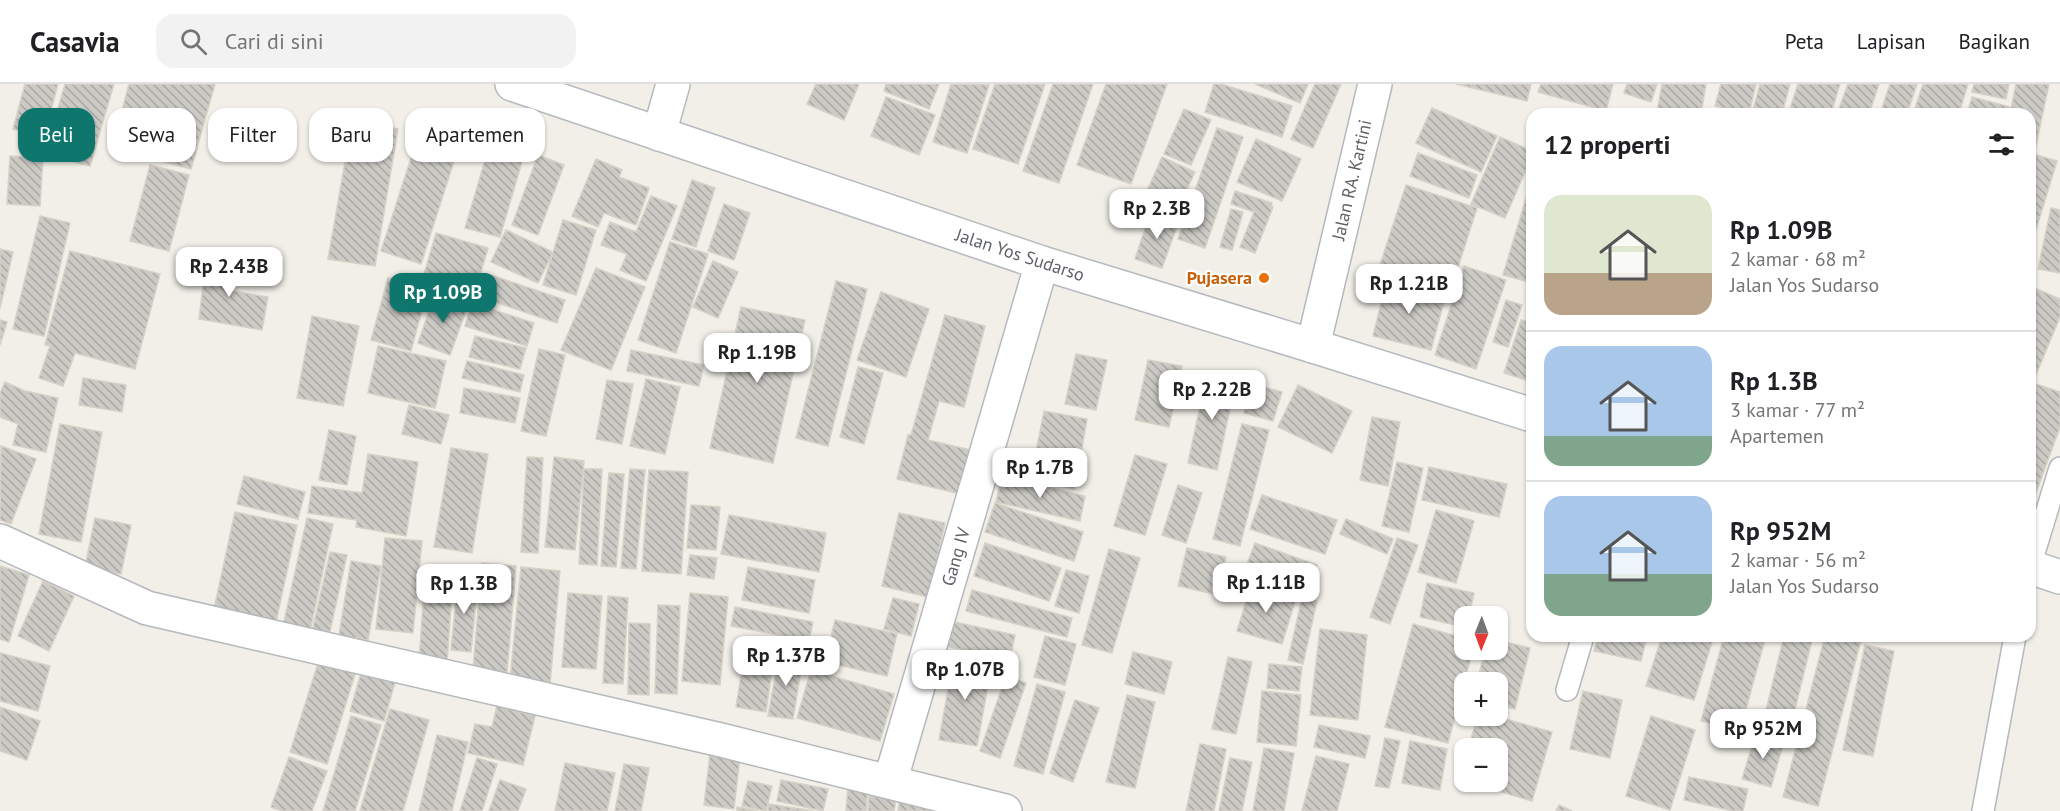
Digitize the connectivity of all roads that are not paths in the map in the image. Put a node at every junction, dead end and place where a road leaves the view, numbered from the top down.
1 (512, 84) edge
2 (673, 84) edge
3 (1375, 84) edge
4 (659, 134) junction
5 (1042, 263) junction
6 (1313, 346) junction
7 (1526, 413) edge
8 (2060, 468) edge
9 (0, 541) edge
10 (2036, 547) edge
11 (2036, 569) edge
12 (2060, 577) edge
13 (1581, 642) edge
14 (2014, 642) edge
15 (1567, 690) dead end
16 (890, 782) junction
17 (1005, 811) edge
18 (1983, 811) edge

1 - 4 street, Jalan Yos Sudarso
2 - 4 street
3 - 6 street, Jalan RA. Kartini
4 - 5 street, Jalan Yos Sudarso
5 - 6 street, Jalan Yos Sudarso
5 - 16 street, Gang IV
6 - 7 street, Jalan Yos Sudarso
8 - 10 lane
9 - 16 street
11 - 12 street
13 - 15 lane
14 - 18 lane
16 - 17 street

